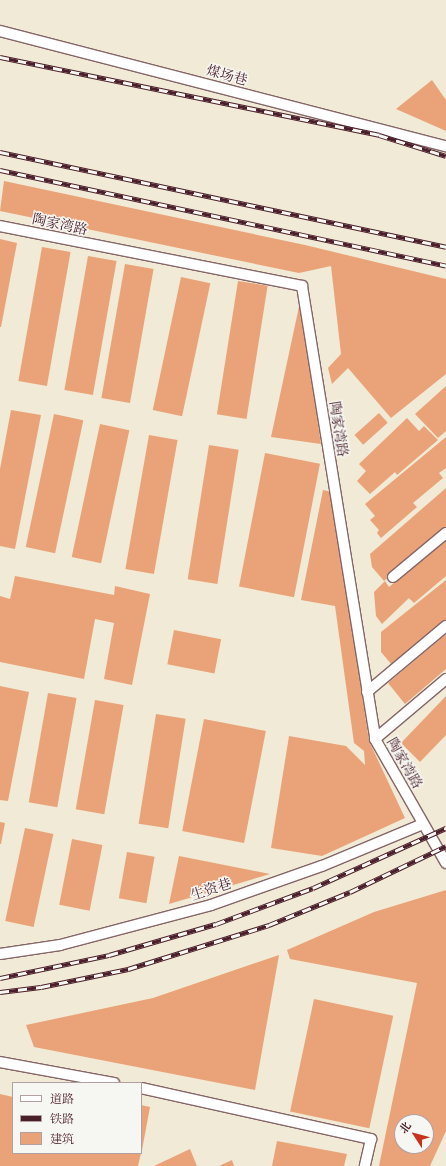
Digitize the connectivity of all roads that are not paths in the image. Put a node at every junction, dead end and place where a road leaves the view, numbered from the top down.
1 (0, 31) edge
2 (446, 146) edge
3 (0, 226) edge
4 (446, 533) edge
5 (393, 577) dead end
6 (446, 626) edge
7 (446, 679) edge
8 (367, 692) junction
9 (375, 739) junction
10 (423, 824) junction
11 (446, 863) edge
12 (0, 954) edge
13 (0, 1062) edge
14 (109, 1082) edge
15 (142, 1088) edge
16 (365, 1166) edge

1 - 2 street, 煤场巷
3 - 8 street, 陶家湾路
4 - 5 street
6 - 8 street
7 - 9 street
8 - 9 street, 陶家湾路
9 - 10 street, 陶家湾路
10 - 11 street, 陶家湾路
10 - 12 street, 生资巷
13 - 14 street
15 - 16 street

